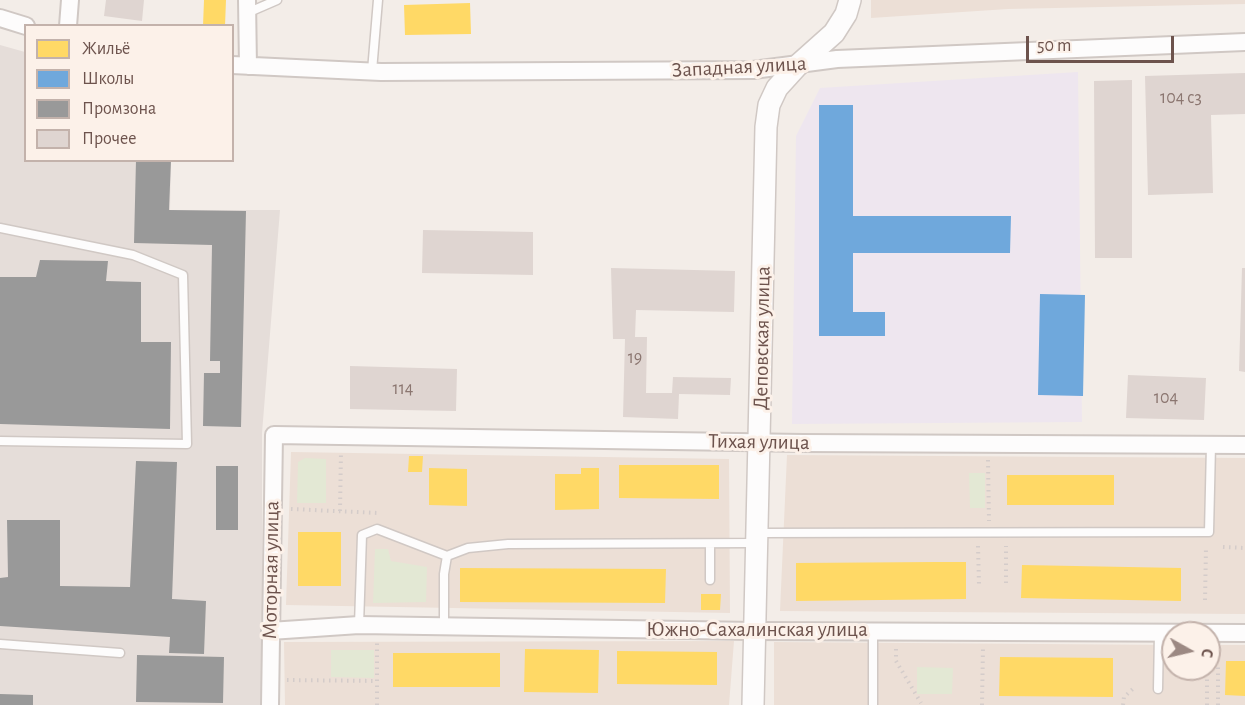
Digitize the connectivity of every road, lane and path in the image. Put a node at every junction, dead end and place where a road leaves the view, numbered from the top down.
1 (70, 0) edge
2 (277, 0) edge
3 (378, 0) edge
4 (849, 0) edge
5 (247, 6) edge
6 (0, 18) edge
7 (68, 24) edge
8 (24, 25) edge
9 (1245, 42) edge
10 (240, 65) edge
11 (797, 66) junction
12 (372, 71) junction
13 (0, 228) edge
14 (274, 435) joint
15 (0, 441) edge
16 (759, 442) junction
17 (1210, 445) junction
18 (1245, 445) edge
19 (341, 448) dead end
20 (988, 456) dead end
21 (284, 509) dead end
22 (340, 511) junction
23 (378, 513) dead end
24 (989, 521) dead end
25 (755, 538) junction
26 (710, 544) junction
27 (978, 546) dead end
28 (1006, 546) dead end
29 (1206, 547) dead end
30 (1223, 548) dead end
31 (1245, 548) edge
32 (447, 556) junction
33 (710, 580) dead end
34 (1006, 583) dead end
35 (979, 584) dead end
36 (1205, 600) dead end
37 (359, 625) junction
38 (444, 627) junction
39 (270, 631) junction
40 (754, 631) junction
41 (873, 631) junction
42 (1159, 632) junction
43 (1245, 633) edge
44 (378, 638) dead end
45 (895, 642) dead end
46 (983, 643) dead end
47 (0, 645) edge
48 (120, 653) dead end
49 (283, 680) dead end
50 (377, 681) junction
51 (1207, 681) edge
52 (1218, 681) edge
53 (1134, 688) dead end
54 (1158, 688) dead end
55 (1200, 690) dead end
56 (1207, 690) junction
57 (921, 694) dead end
58 (921, 704) edge
59 (270, 705) edge
60 (377, 705) edge
61 (753, 705) edge
62 (873, 705) edge
63 (982, 705) edge
64 (1123, 705) edge
65 (1207, 705) edge
66 (1218, 705) edge

1 - 7 street
2 - 5 lane
3 - 12 lane
4 - 11 street, Деповская улица
5 - 10 street
6 - 8 street
9 - 11 street, Западная улица
10 - 12 street, Западная улица
11 - 12 street, Западная улица
11 - 16 street, Деповская улица
13 - 15 lane
14 - 16 street, Тихая улица
14 - 39 street, Моторная улица
16 - 17 street, Тихая улица
16 - 25 street, Деповская улица
17 - 18 street, Тихая улица
17 - 25 lane
19 - 22 path
20 - 24 path
21 - 22 path
22 - 23 path
25 - 26 lane
25 - 40 street, Деповская улица
26 - 32 lane
26 - 33 lane
27 - 35 path
28 - 34 path
29 - 36 path
30 - 31 path
32 - 37 lane
32 - 38 lane
37 - 38 street, Южно-Сахалинская улица
37 - 39 street, Южно-Сахалинская улица
38 - 40 street, Южно-Сахалинская улица
39 - 59 street, Моторная улица
40 - 41 street, Южно-Сахалинская улица
40 - 61 street, Деповская улица
41 - 42 street, Южно-Сахалинская улица
41 - 62 lane
42 - 43 street, Южно-Сахалинская улица
42 - 54 lane
44 - 50 path
45 - 58 path
46 - 63 path
47 - 48 lane
49 - 50 path
50 - 60 path
51 - 56 path
52 - 66 path
53 - 64 path
55 - 56 path
56 - 65 path
57 - 58 path

